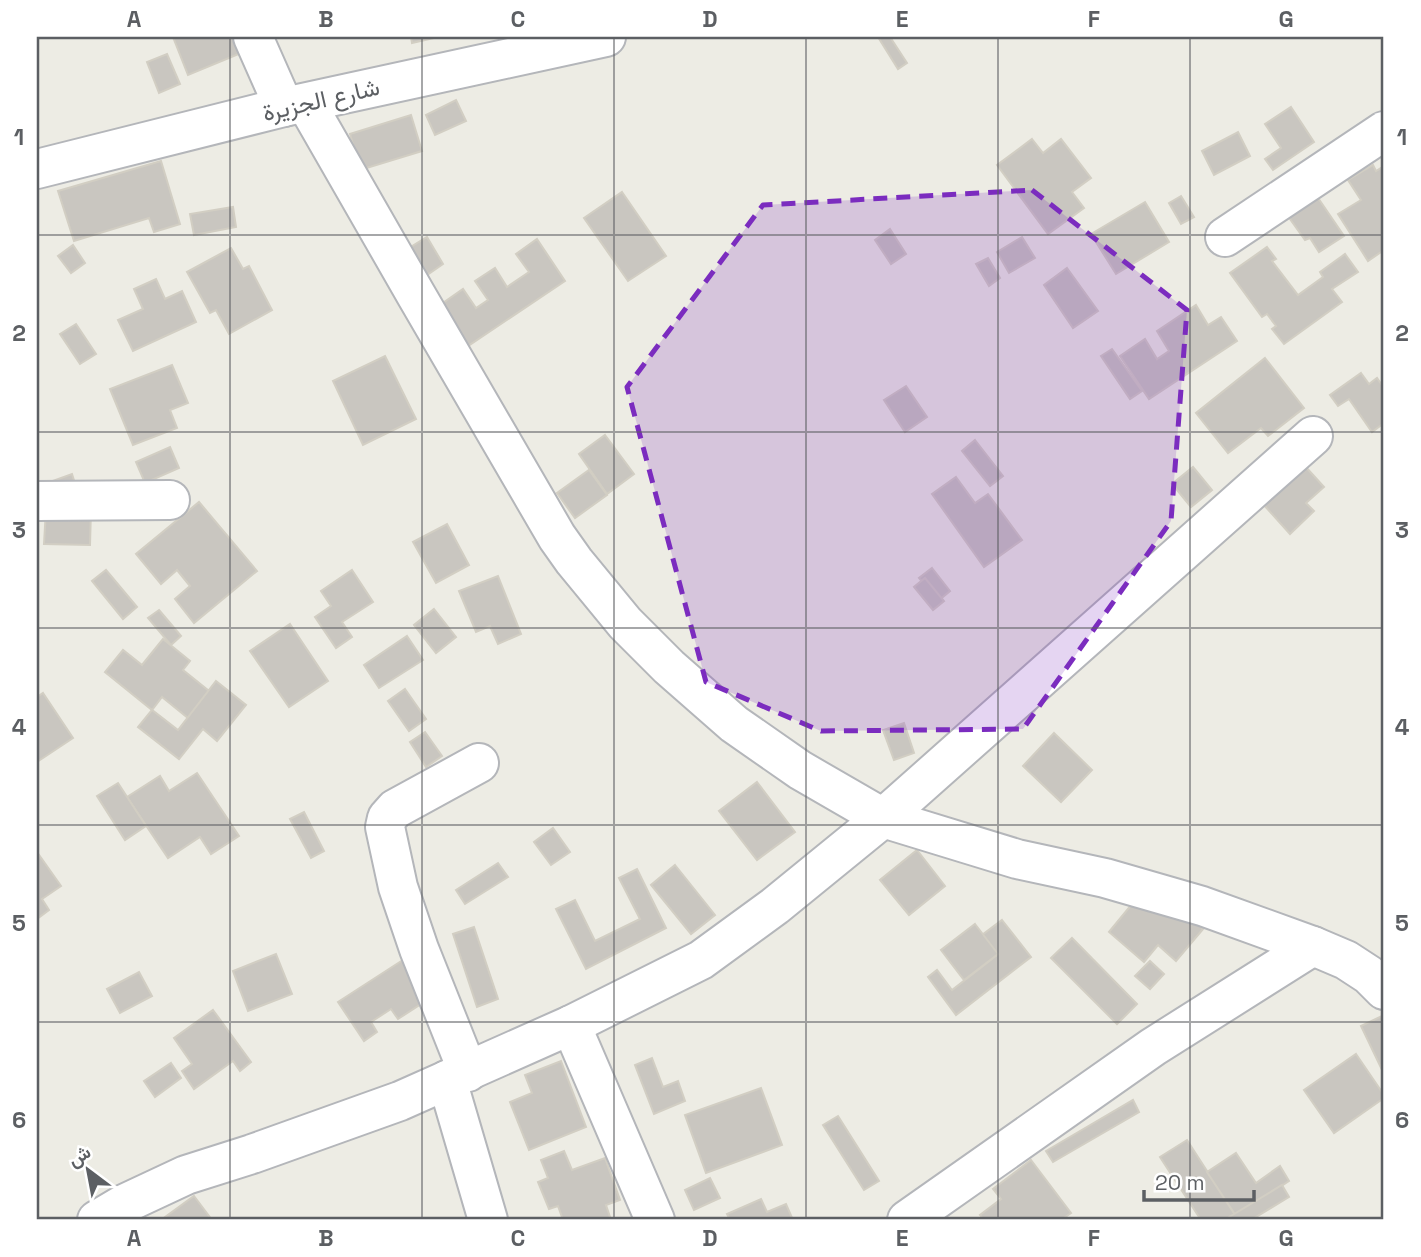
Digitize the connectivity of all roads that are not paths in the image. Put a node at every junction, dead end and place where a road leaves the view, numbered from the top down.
1 (253, 37) edge
2 (604, 37) edge
3 (295, 105) junction
4 (1384, 131) edge
5 (37, 169) edge
6 (1224, 236) dead end
7 (1312, 436) dead end
8 (170, 500) dead end
9 (37, 501) edge
10 (479, 763) dead end
11 (883, 818) junction
12 (1314, 946) junction
13 (1384, 990) edge
14 (571, 1025) junction
15 (457, 1076) junction
16 (97, 1220) edge
17 (488, 1220) edge
18 (654, 1220) edge
19 (907, 1220) edge

1 - 3 street
2 - 3 street, شارع الجزيرة
3 - 5 street, شارع الجزيرة
3 - 11 street
4 - 6 street
7 - 11 street
8 - 9 street
10 - 15 street
11 - 12 street
11 - 14 street
12 - 13 street
12 - 19 street
14 - 15 street
14 - 18 street
15 - 16 street
15 - 17 street

